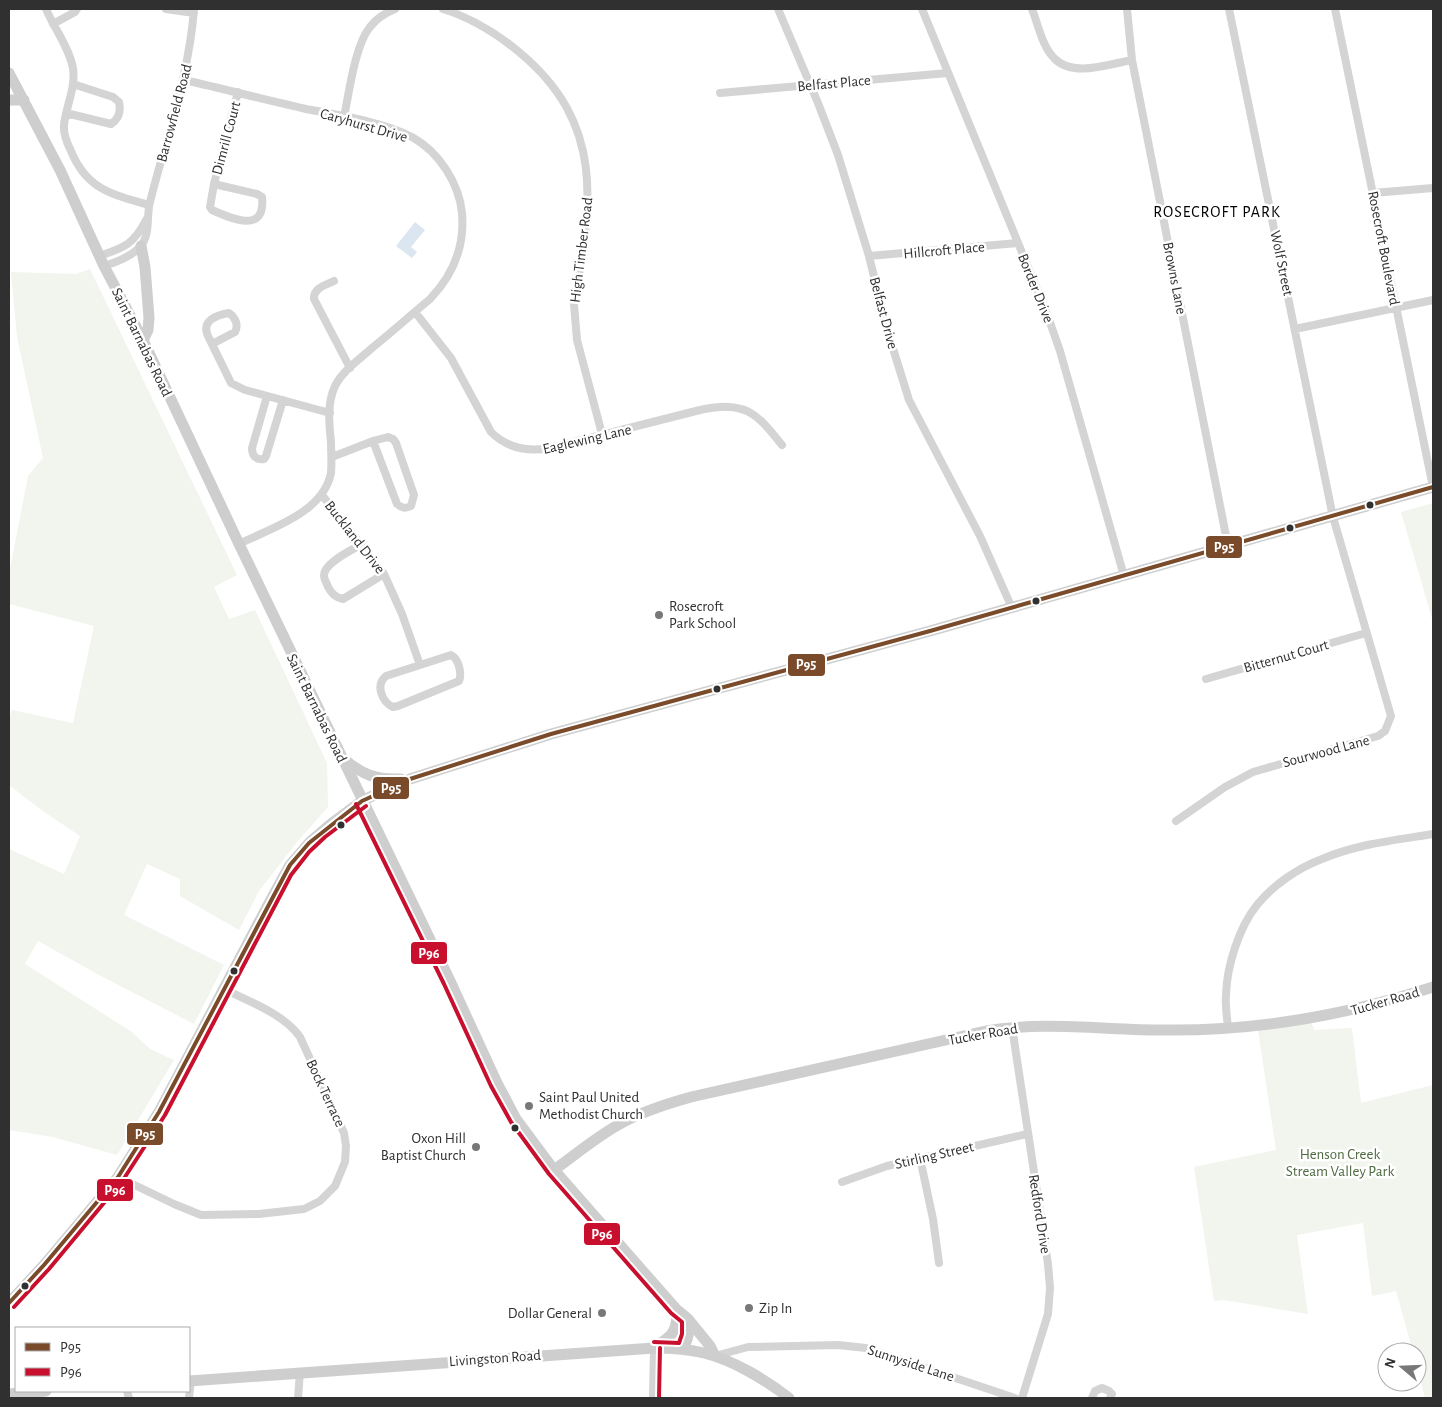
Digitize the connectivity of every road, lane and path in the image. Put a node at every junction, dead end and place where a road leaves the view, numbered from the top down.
1 (46, 9) edge
2 (77, 9) edge
3 (166, 9) edge
4 (395, 9) edge
5 (443, 9) edge
6 (778, 9) edge
7 (922, 9) edge
8 (1032, 9) edge
9 (1126, 9) edge
10 (1229, 9) edge
11 (1335, 9) edge
12 (194, 11) edge
13 (53, 24) junction
14 (1132, 60) junction
15 (9, 73) edge
16 (948, 73) junction
17 (184, 80) junction
18 (73, 84) junction
19 (810, 85) junction
20 (238, 92) junction
21 (720, 92) dead end
22 (9, 100) edge
23 (24, 100) junction
24 (66, 113) junction
25 (344, 117) junction
26 (214, 184) junction
27 (1433, 188) edge
28 (1373, 194) junction
29 (149, 205) junction
30 (148, 216) junction
31 (1018, 243) junction
32 (141, 246) junction
33 (869, 256) junction
34 (102, 261) junction
35 (334, 281) dead end
36 (1433, 300) edge
37 (1396, 308) junction
38 (415, 312) junction
39 (1295, 329) junction
40 (143, 340) junction
41 (212, 344) junction
42 (350, 368) junction
43 (267, 396) junction
44 (283, 400) junction
45 (330, 413) junction
46 (602, 434) junction
47 (373, 441) junction
48 (782, 446) dead end
49 (332, 457) junction
50 (1433, 487) edge
51 (322, 495) junction
52 (1333, 517) junction
53 (239, 544) junction
54 (362, 544) junction
55 (1228, 546) junction
56 (384, 574) junction
57 (1124, 576) junction
58 (1012, 608) junction
59 (1366, 633) junction
60 (420, 665) junction
61 (1206, 679) dead end
62 (339, 754) junction
63 (410, 779) junction
64 (362, 801) junction
65 (1176, 820) dead end
66 (1433, 834) edge
67 (1433, 986) edge
68 (224, 989) junction
69 (1012, 1027) junction
70 (1228, 1028) junction
71 (1027, 1134) junction
72 (920, 1158) junction
73 (554, 1170) junction
74 (118, 1177) junction
75 (842, 1182) dead end
76 (939, 1263) dead end
77 (9, 1303) edge
78 (681, 1315) junction
79 (654, 1348) junction
80 (682, 1350) junction
81 (715, 1356) junction
82 (300, 1372) junction
83 (190, 1381) edge
84 (34, 1392) edge
85 (9, 1394) edge
86 (298, 1398) edge
87 (653, 1398) edge
88 (789, 1398) edge
89 (1014, 1398) edge
90 (1022, 1398) edge
91 (1092, 1398) edge
92 (1110, 1398) edge

1 - 13 street
2 - 13 street
3 - 12 street
4 - 25 street
5 - 46 street, High Timber Road
6 - 19 street, Belfast Drive
7 - 16 street, Border Drive
8 - 14 street
9 - 14 street, Browns Lane
10 - 39 street, Wolf Street
11 - 28 street, Rosecroft Boulevard
12 - 17 street, Barrowfield Road
13 - 18 street
14 - 55 street, Browns Lane
15 - 23 main road, Saint Barnabas Road
16 - 19 street, Belfast Place
16 - 31 street, Border Drive
17 - 20 street, Caryhurst Drive
17 - 29 street, Barrowfield Road
18 - 24 street
18 - 24 street
19 - 21 street, Belfast Place
19 - 33 street, Belfast Drive
20 - 25 street, Caryhurst Drive
20 - 26 street, Dimrill Court
22 - 23 main road
23 - 34 main road, Saint Barnabas Road
24 - 29 street
25 - 38 street, Caryhurst Drive
26 - 26 street, Dimrill Court
27 - 28 street
28 - 37 street, Rosecroft Boulevard
29 - 30 street, Barrowfield Road
30 - 32 street, Barrowfield Road
30 - 34 street, Barrowfield Road
31 - 33 street, Hillcroft Place
31 - 57 street, Border Drive
32 - 34 street
32 - 40 main road
33 - 58 street, Belfast Drive
34 - 40 main road, Saint Barnabas Road
35 - 42 street
36 - 37 street
37 - 39 street
37 - 50 street, Rosecroft Boulevard
38 - 42 street, Caryhurst Drive
38 - 46 street, Eaglewing Lane
39 - 52 street, Wolf Street
40 - 53 main road, Saint Barnabas Road
41 - 41 street
41 - 43 street
42 - 45 street, Caryhurst Drive
43 - 44 street
43 - 44 street
44 - 45 street
45 - 49 street, Caryhurst Drive
46 - 48 street, Eaglewing Lane
47 - 47 street
47 - 49 street
49 - 51 street, Caryhurst Drive
50 - 52 main road
51 - 53 street
51 - 54 street, Buckland Drive
52 - 55 main road
52 - 59 street, Sourwood Lane
53 - 62 main road, Saint Barnabas Road
54 - 56 street, Buckland Drive
54 - 56 street
55 - 57 main road
56 - 60 street, Buckland Drive
57 - 58 main road
58 - 63 main road
59 - 61 street, Bitternut Court
59 - 65 street, Sourwood Lane
60 - 60 street
62 - 63 main road
62 - 64 main road, Saint Barnabas Road
63 - 64 main road
64 - 68 main road
64 - 73 main road, Saint Barnabas Road
66 - 70 street
67 - 70 main road, Tucker Road
68 - 74 main road
68 - 74 street, Bock Terrace
69 - 70 main road, Tucker Road
69 - 71 street, Redford Drive
69 - 73 main road, Tucker Road
71 - 72 street, Stirling Street
71 - 90 street, Redford Drive
72 - 75 street, Stirling Street
72 - 76 street
73 - 78 main road, Saint Barnabas Road
74 - 77 main road
78 - 79 main road
78 - 80 main road
78 - 81 main road, Saint Barnabas Road
79 - 80 main road, Livingston Road
79 - 82 main road, Livingston Road
79 - 87 street
80 - 81 main road, Livingston Road
81 - 88 main road, Livingston Road
81 - 89 street, Sunnyside Lane
82 - 83 main road, Livingston Road
82 - 86 street
84 - 85 main road
91 - 92 street

